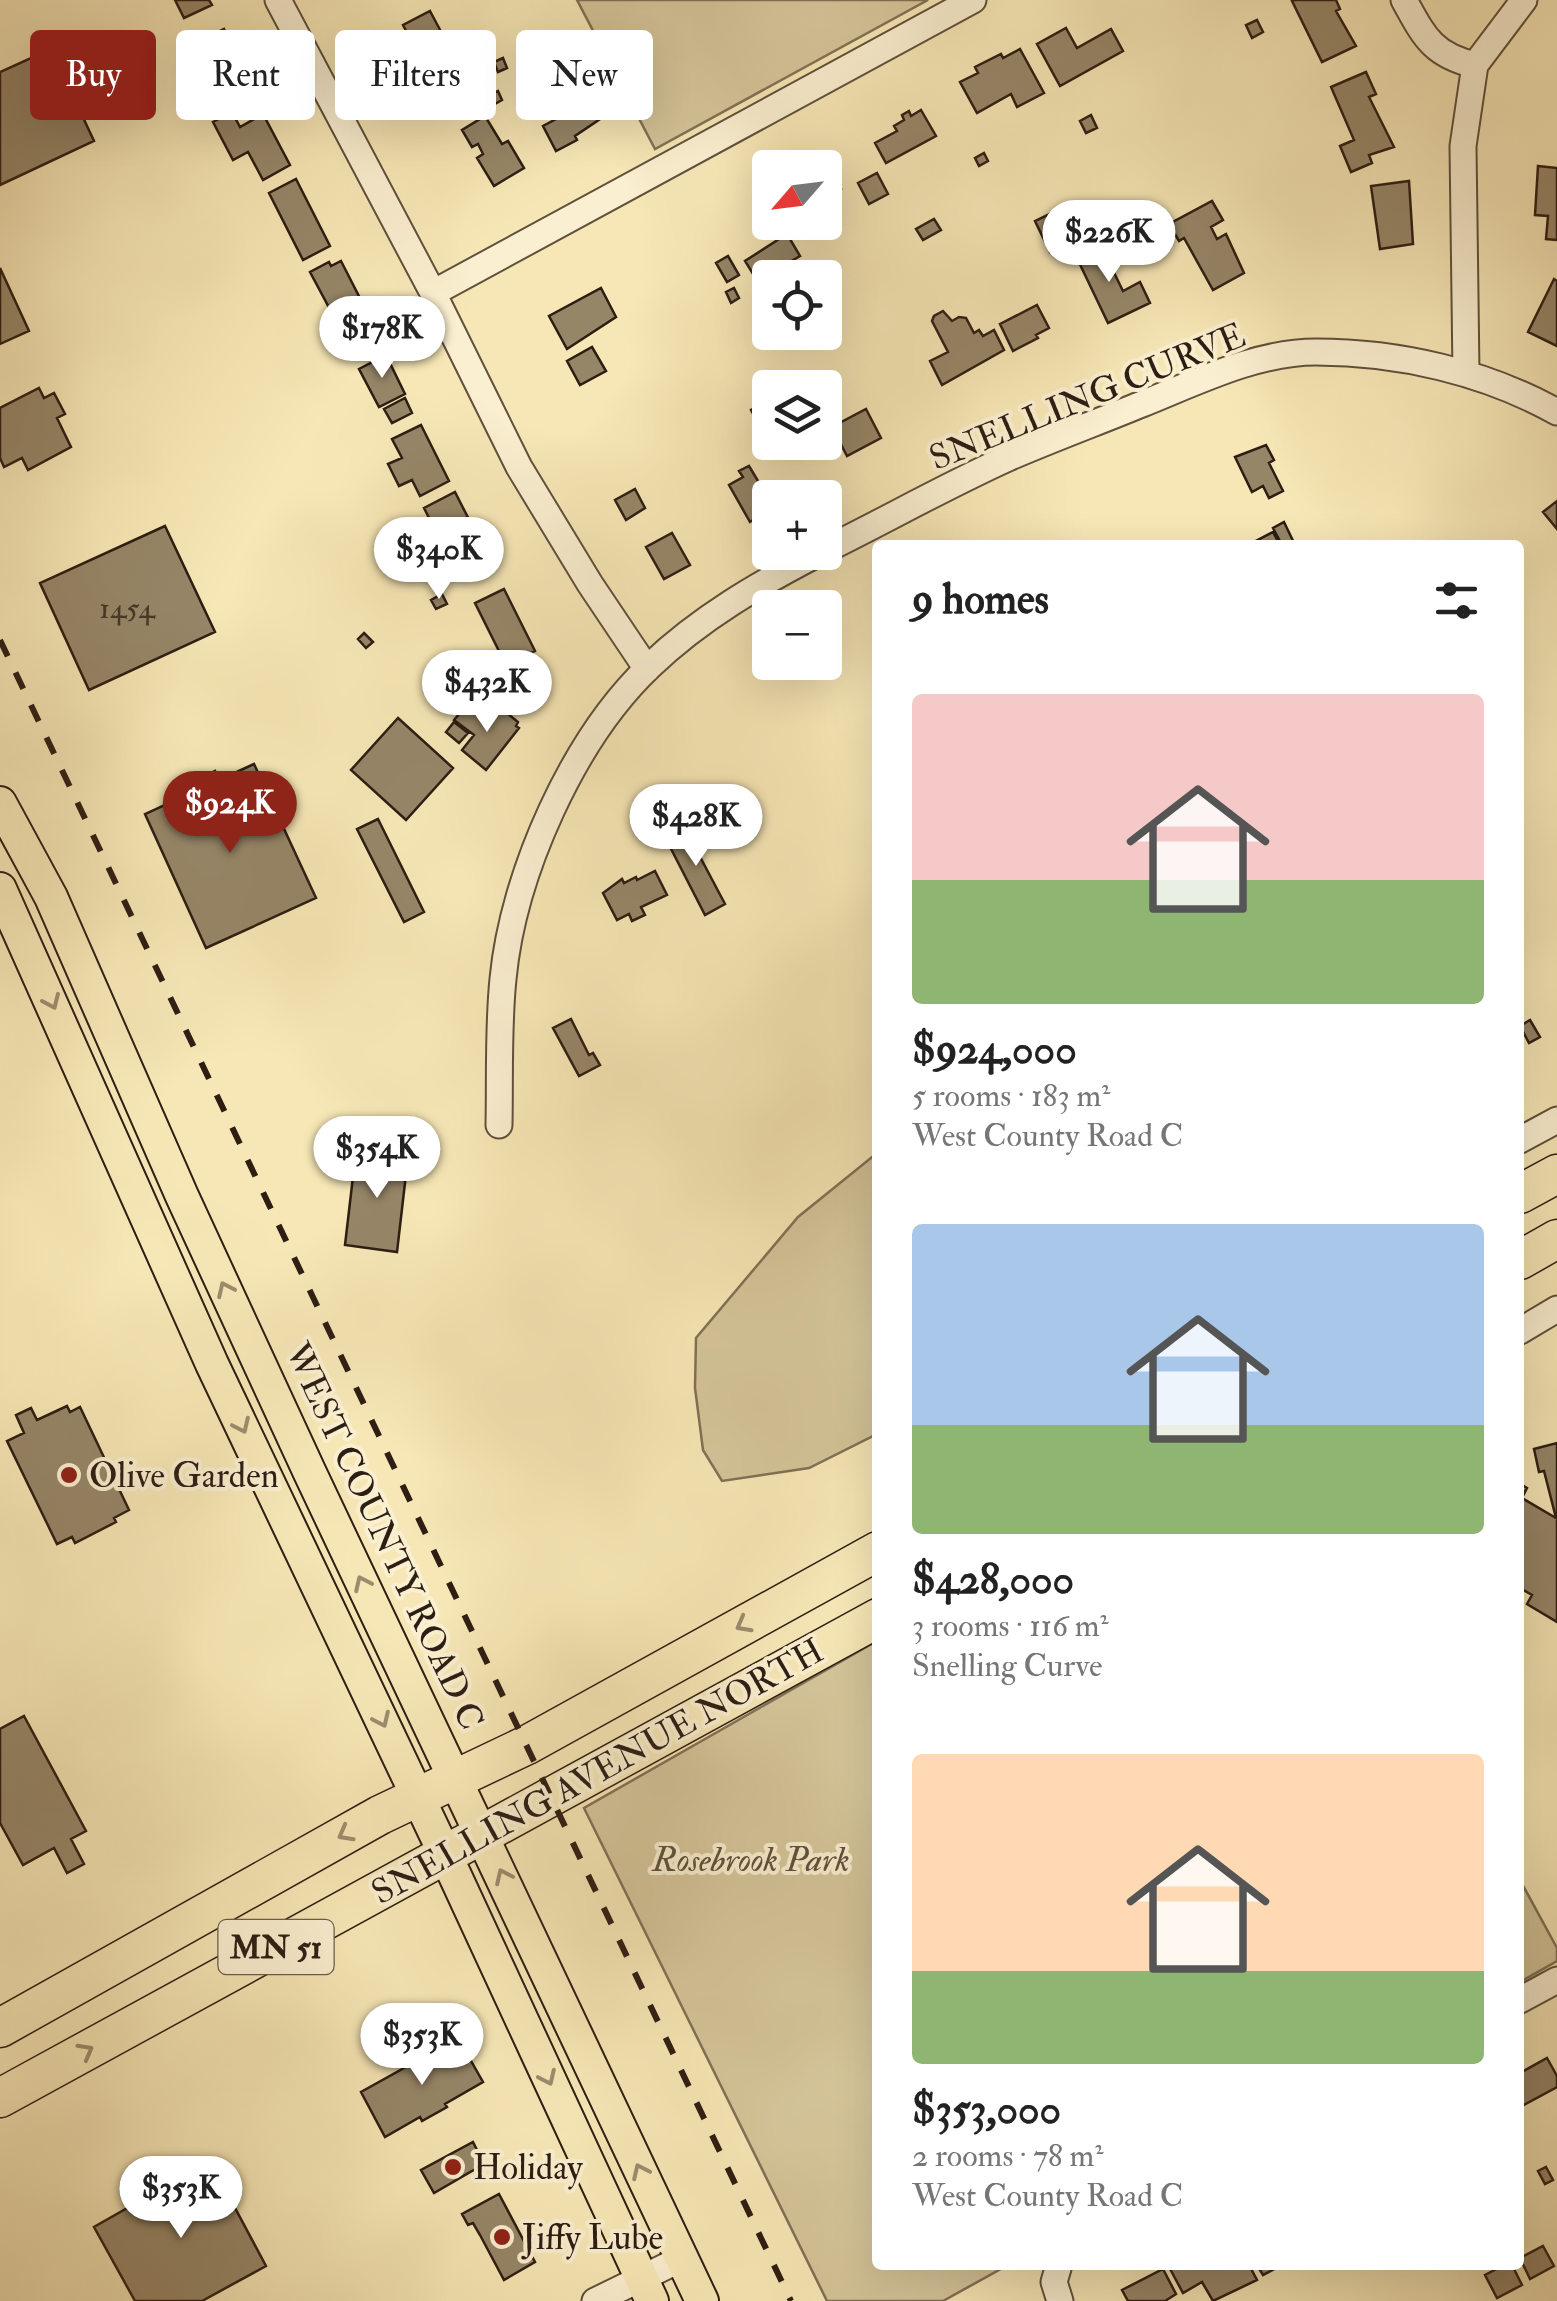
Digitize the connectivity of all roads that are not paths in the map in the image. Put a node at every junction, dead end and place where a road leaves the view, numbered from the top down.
1 (278, 0) edge
2 (972, 0) edge
3 (1404, 0) edge
4 (1524, 0) edge
5 (1475, 65) junction
6 (433, 294) junction
7 (1466, 373) junction
8 (1557, 412) edge
9 (842, 542) edge
10 (788, 570) edge
11 (647, 669) junction
12 (0, 804) edge
13 (50, 897) junction
14 (4, 907) edge
15 (1557, 1120) edge
16 (499, 1124) dead end
17 (1524, 1138) edge
18 (126, 1171) junction
19 (1557, 1174) edge
20 (1524, 1192) edge
21 (182, 1196) junction
22 (1557, 1239) edge
23 (1524, 1258) edge
24 (1557, 1308) edge
25 (1524, 1329) edge
26 (872, 1554) edge
27 (872, 1621) edge
28 (456, 1778) junction
29 (417, 1796) junction
30 (483, 1833) junction
31 (445, 1854) junction
32 (1557, 1980) edge
33 (1524, 1998) edge
34 (0, 2028) edge
35 (0, 2098) edge
36 (681, 2259) junction
37 (1057, 2270) edge
38 (646, 2289) edge
39 (595, 2301) edge
40 (702, 2301) edge
41 (1060, 2301) edge

1 - 6 street
2 - 6 street
3 - 5 street
4 - 5 street
5 - 7 street
6 - 11 street
7 - 8 street, SNELLING CURVE
7 - 9 street, SNELLING CURVE
10 - 11 street, SNELLING CURVE
11 - 16 street, SNELLING CURVE
12 - 13 main road, WEST COUNTY ROAD C
13 - 14 street
13 - 21 main road, WEST COUNTY ROAD C
14 -> 18 main road
15 - 17 street
18 - 21 main road
18 -> 29 main road
19 - 20 highway
28 -> 21 main road, WEST COUNTY ROAD C
22 - 23 highway
24 - 25 street
26 -> 28 highway, SNELLING AVENUE NORTH / MN 51
27 - 30 highway, SNELLING AVENUE NORTH / MN 51
28 - 29 highway, SNELLING AVENUE NORTH / MN 51
28 - 30 main road, WEST COUNTY ROAD C
29 - 31 main road
29 -> 34 highway, SNELLING AVENUE NORTH / MN 51
30 - 31 highway, SNELLING AVENUE NORTH / MN 51
36 -> 30 main road, WEST COUNTY ROAD C
35 -> 31 highway, SNELLING AVENUE NORTH / MN 51
31 -> 38 main road
32 - 33 street
36 - 38 street
36 - 40 main road, WEST COUNTY ROAD C
37 - 41 street
38 - 39 street

